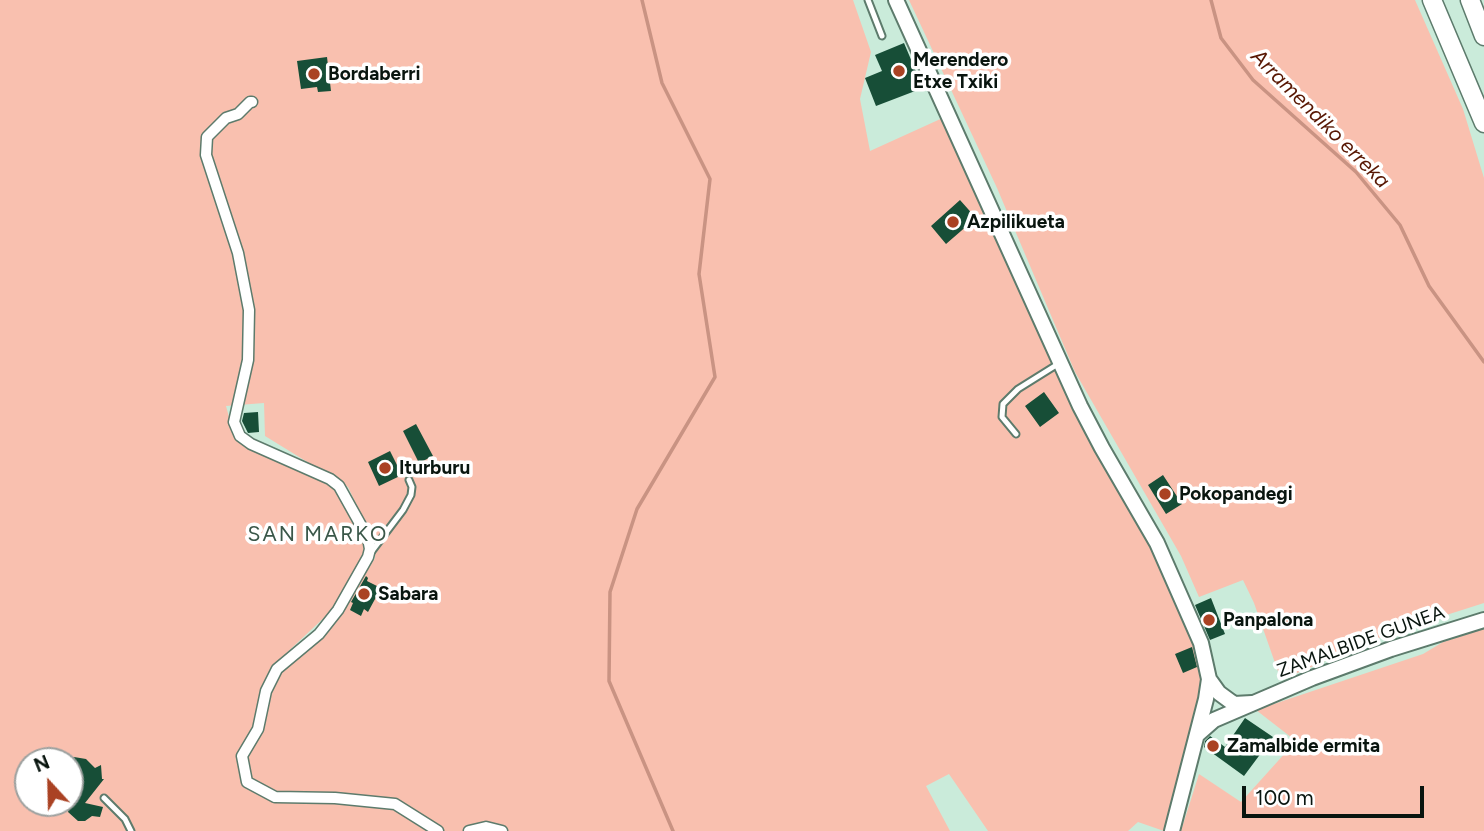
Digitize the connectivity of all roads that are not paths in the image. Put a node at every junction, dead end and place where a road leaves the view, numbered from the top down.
1 (868, 0) edge
2 (896, 0) edge
3 (1432, 0) edge
4 (1469, 0) edge
5 (882, 36) dead end
6 (1484, 36) edge
7 (252, 102) dead end
8 (1484, 123) edge
9 (1061, 363) junction
10 (1016, 434) dead end
11 (408, 480) dead end
12 (368, 557) junction
13 (1484, 620) edge
14 (1209, 679) junction
15 (1234, 704) junction
16 (1252, 704) junction
17 (1201, 718) junction
18 (1197, 735) junction
19 (104, 798) dead end
20 (131, 831) edge
21 (438, 831) edge
22 (469, 831) edge
23 (502, 831) edge
24 (1172, 831) edge

1 - 5 lane
2 - 9 street
3 - 8 highway
4 - 6 highway
7 - 12 street
9 - 10 lane
9 - 14 street
11 - 12 lane
12 - 21 street
13 - 16 street, ZAMALBIDE GUNEA
14 - 15 street
14 - 17 street
15 - 16 street
15 - 17 street
16 - 18 street, ZAMALBIDE GUNEA
17 - 18 street
18 - 24 street
19 - 20 lane
22 - 23 street

